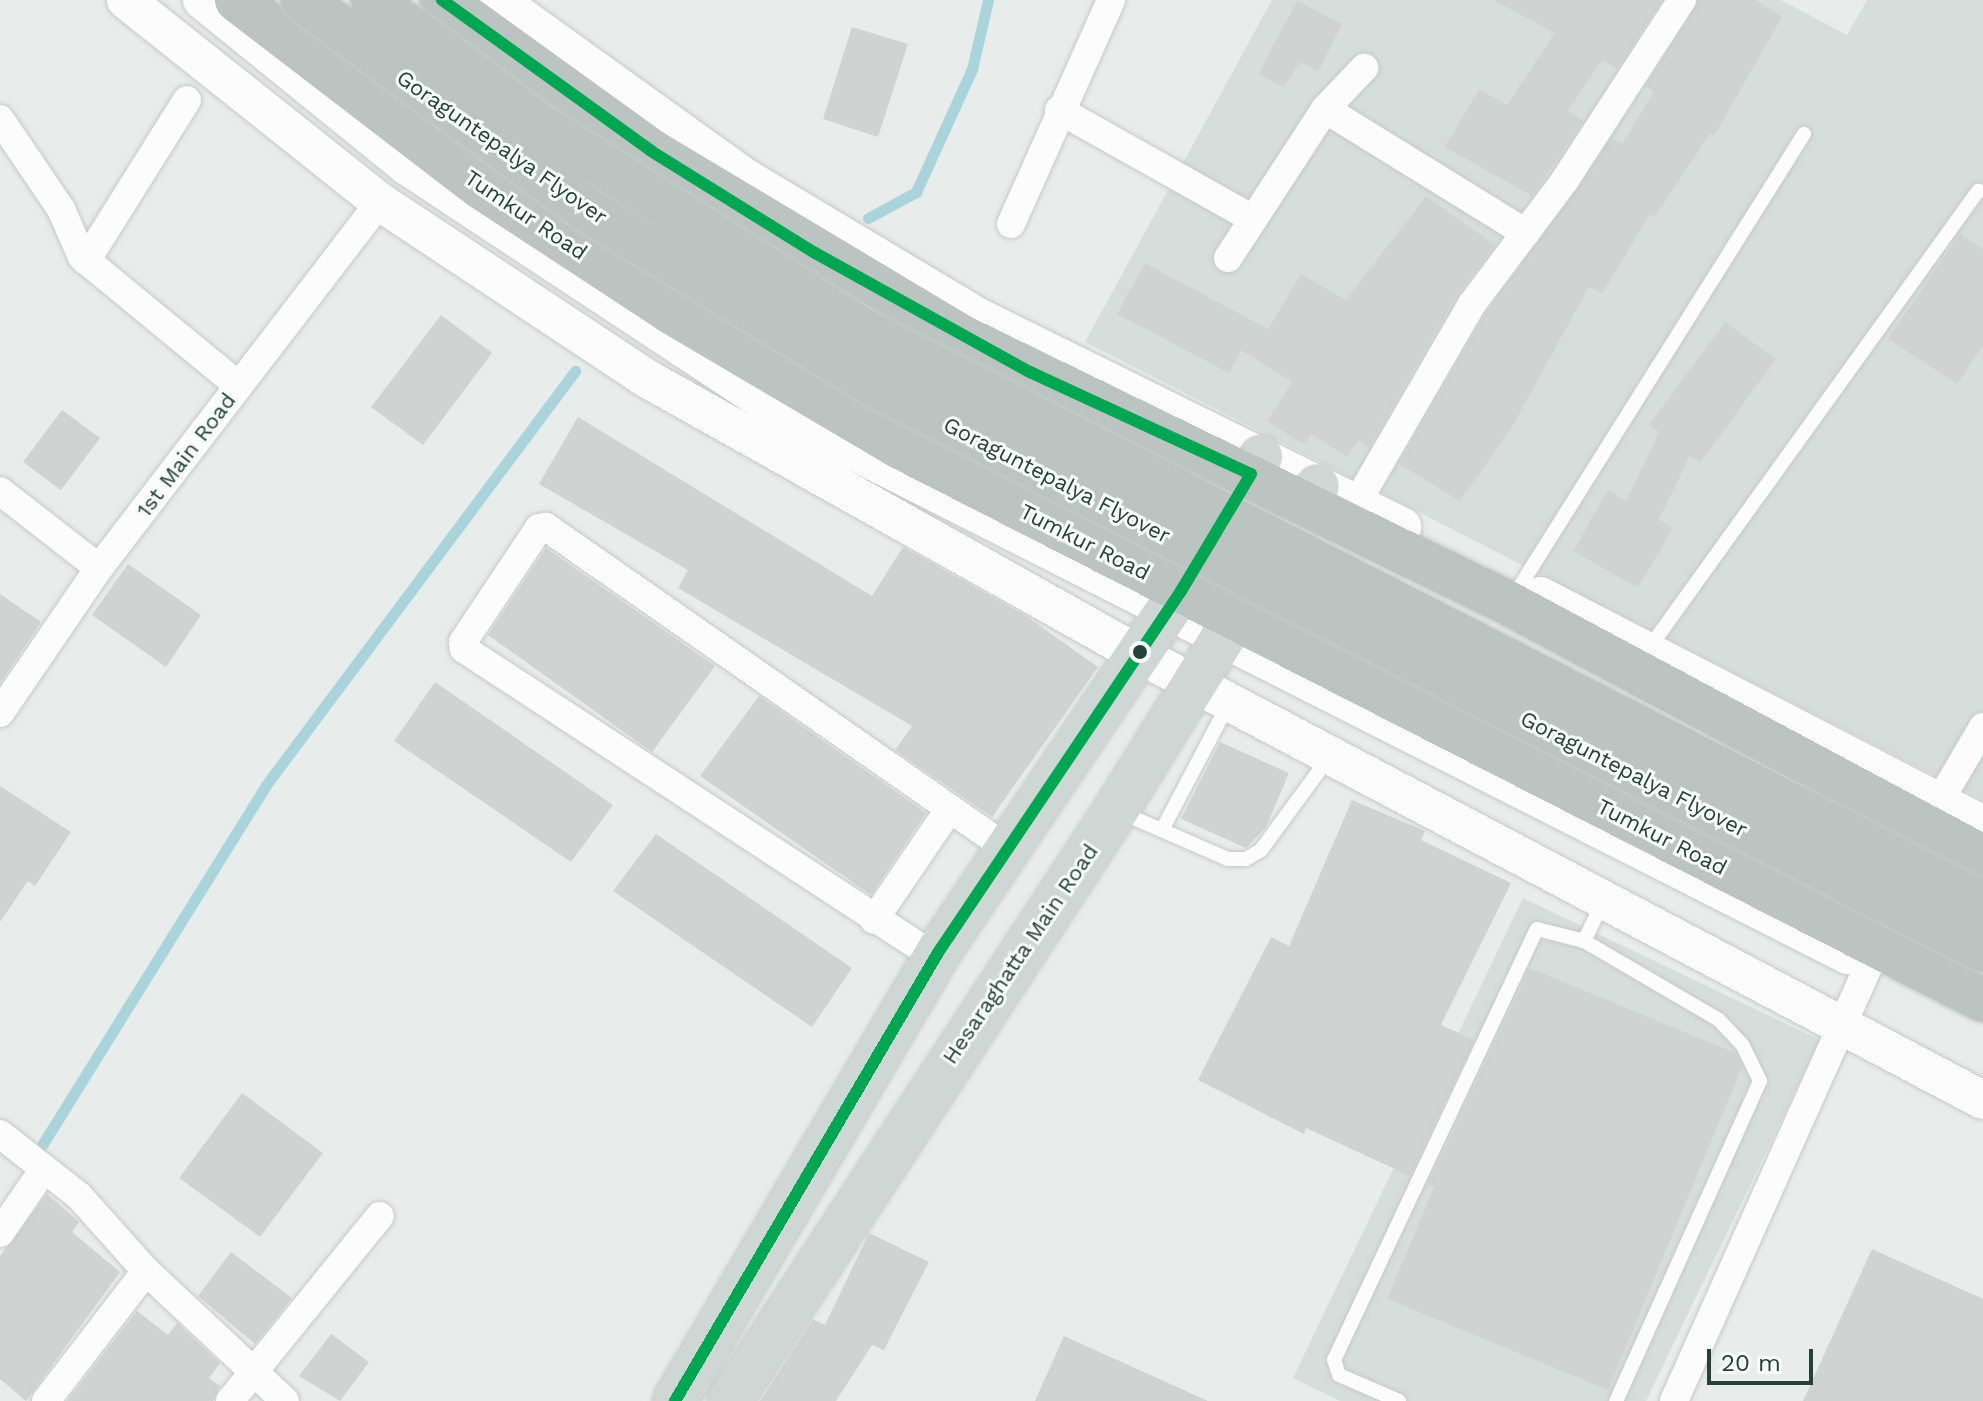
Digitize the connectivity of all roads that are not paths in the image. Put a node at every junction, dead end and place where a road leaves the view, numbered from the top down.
1 (126, 0) edge
2 (202, 0) edge
3 (237, 0) edge
4 (303, 0) edge
5 (373, 0) edge
6 (442, 0) edge
7 (498, 0) edge
8 (1111, 0) edge
9 (1682, 0) edge
10 (1364, 68) dead end
11 (187, 100) dead end
12 (1325, 109) junction
13 (1059, 110) junction
14 (0, 119) edge
15 (1804, 134) dead end
16 (1978, 191) dead end
17 (380, 202) junction
18 (1253, 219) junction
19 (1011, 224) dead end
20 (1526, 233) junction
21 (1228, 258) dead end
22 (86, 261) junction
23 (239, 386) junction
24 (1256, 466) junction
25 (0, 491) edge
26 (1312, 495) junction
27 (1356, 504) junction
28 (99, 568) junction
29 (1520, 586) junction
30 (1173, 603) junction
31 (1224, 629) junction
32 (1647, 651) junction
33 (1138, 654) junction
34 (1190, 682) junction
35 (3, 701) edge
36 (1230, 702) junction
37 (1983, 727) edge
38 (1331, 755) junction
39 (1939, 802) junction
40 (950, 808) junction
41 (1116, 810) junction
42 (1983, 825) edge
43 (1162, 830) junction
44 (1008, 849) junction
45 (1983, 857) edge
46 (1605, 900) junction
47 (1983, 904) edge
48 (874, 920) junction
49 (1584, 941) junction
50 (1983, 950) edge
51 (1873, 956) junction
52 (935, 957) junction
53 (1983, 1000) edge
54 (1983, 1023) edge
55 (1842, 1026) junction
56 (1983, 1100) edge
57 (0, 1134) edge
58 (44, 1169) junction
59 (380, 1216) dead end
60 (0, 1233) edge
61 (146, 1271) junction
62 (254, 1372) junction
63 (46, 1401) edge
64 (230, 1401) edge
65 (285, 1401) edge
66 (675, 1401) edge
67 (730, 1401) edge
68 (1399, 1401) edge
69 (1616, 1401) edge
70 (1674, 1401) edge

1 - 17 street
2 - 30 street
3 - 30 highway, Tumkur Road
4 - 50 highway, Goraguntepalya Flyover, bridge
5 - 47 highway, Goraguntepalya Flyover, bridge
6 - 24 highway
7 - 24 street
8 - 13 street
9 - 20 street
10 - 12 street
11 - 22 street
12 - 18 street
12 - 20 street
13 - 18 street
13 - 19 street
14 - 22 street
15 - 29 lane
16 - 32 lane
17 - 23 street, 1st Main Road
17 - 33 street
18 - 21 street
20 - 27 street
22 - 23 street
23 - 28 street, 1st Main Road
24 - 26 highway
24 - 30 main road
25 - 28 street
26 - 27 street
26 - 31 main road, Hesaraghatta Main Road
26 - 45 highway
27 - 29 street
28 - 35 street, 1st Main Road
29 - 32 street
30 - 31 highway, Tumkur Road
30 - 33 main road
31 - 34 main road, Hesaraghatta Main Road
31 - 51 highway, Tumkur Road
32 - 39 street
33 - 34 street
33 - 44 main road
34 - 36 street
34 - 41 main road, Hesaraghatta Main Road
36 - 38 street
36 - 43 lane
37 - 39 street
38 - 43 lane
38 - 46 street
39 - 42 street
40 - 44 street
40 - 48 street
40 - 48 street
41 - 43 lane
41 - 67 main road, Hesaraghatta Main Road
44 - 52 main road
46 - 49 lane
46 - 55 street
48 - 52 street
49 - 68 lane
49 - 69 lane
51 - 53 highway, Tumkur Road
51 - 54 street
51 - 55 street
52 - 66 main road
55 - 56 street
55 - 70 street
57 - 58 street
58 - 60 street
58 - 61 street
59 - 62 street
61 - 62 street
61 - 63 street
62 - 64 street
62 - 65 street

